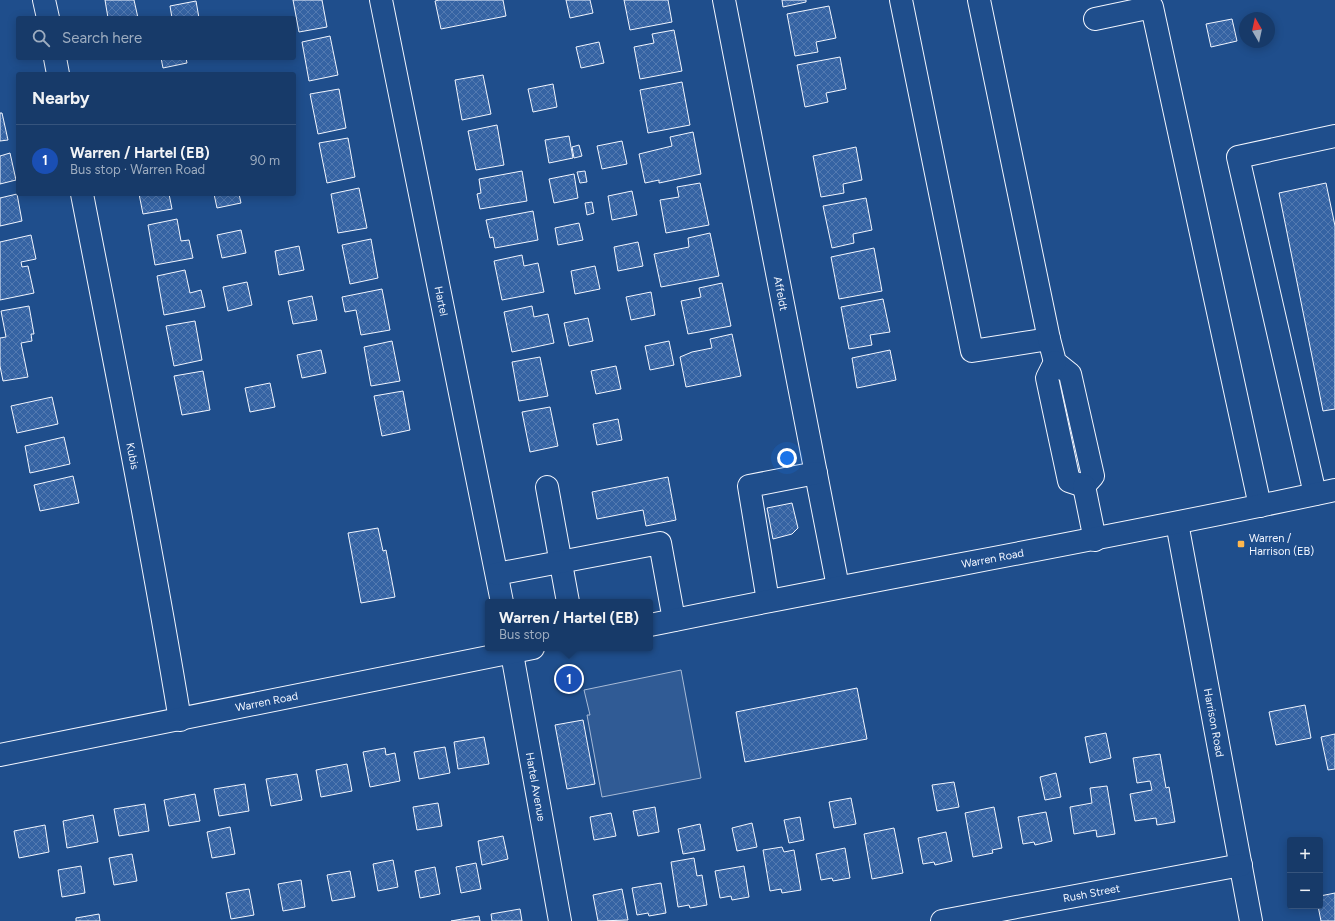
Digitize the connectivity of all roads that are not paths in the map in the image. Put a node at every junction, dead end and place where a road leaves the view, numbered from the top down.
1 (44, 0) edge
2 (381, 0) edge
3 (724, 0) edge
4 (901, 0) edge
5 (979, 0) edge
6 (48, 16) edge
7 (1095, 19) dead end
8 (55, 60) edge
9 (58, 72) edge
10 (1335, 136) edge
11 (82, 196) edge
12 (1049, 339) junction
13 (816, 473) junction
14 (547, 487) dead end
15 (1325, 492) edge
16 (1260, 506) junction
17 (1177, 523) junction
18 (1095, 540) junction
19 (561, 562) junction
20 (496, 574) junction
21 (838, 587) junction
22 (501, 599) edge
23 (567, 599) edge
24 (768, 601) junction
25 (674, 620) junction
26 (653, 624) edge
27 (507, 651) edge
28 (512, 651) edge
29 (180, 720) junction
30 (0, 755) edge
31 (1241, 865) junction
32 (560, 921) edge
33 (942, 921) edge
34 (1251, 921) edge

1 - 6 street
2 - 20 street, Hartel
3 - 13 street, Affeldt
4 - 12 street
5 - 12 street
7 - 16 street
8 - 9 street
10 - 15 street
11 - 29 street, Kubis
12 - 18 street
13 - 21 street, Affeldt
13 - 24 street
14 - 19 street
15 - 16 street, Warren Road
16 - 17 street, Warren Road
17 - 18 street, Warren Road
17 - 31 street, Harrison Road
18 - 21 street, Warren Road
19 - 20 street
19 - 23 street
19 - 25 street
20 - 22 street, Hartel
21 - 24 street, Warren Road
24 - 25 street, Warren Road
25 - 26 street, Warren Road
27 - 29 street, Warren Road
28 - 32 street, Hartel Avenue
29 - 30 street, Warren Road
31 - 33 street, Rush Street
31 - 34 street, Harrison Road

